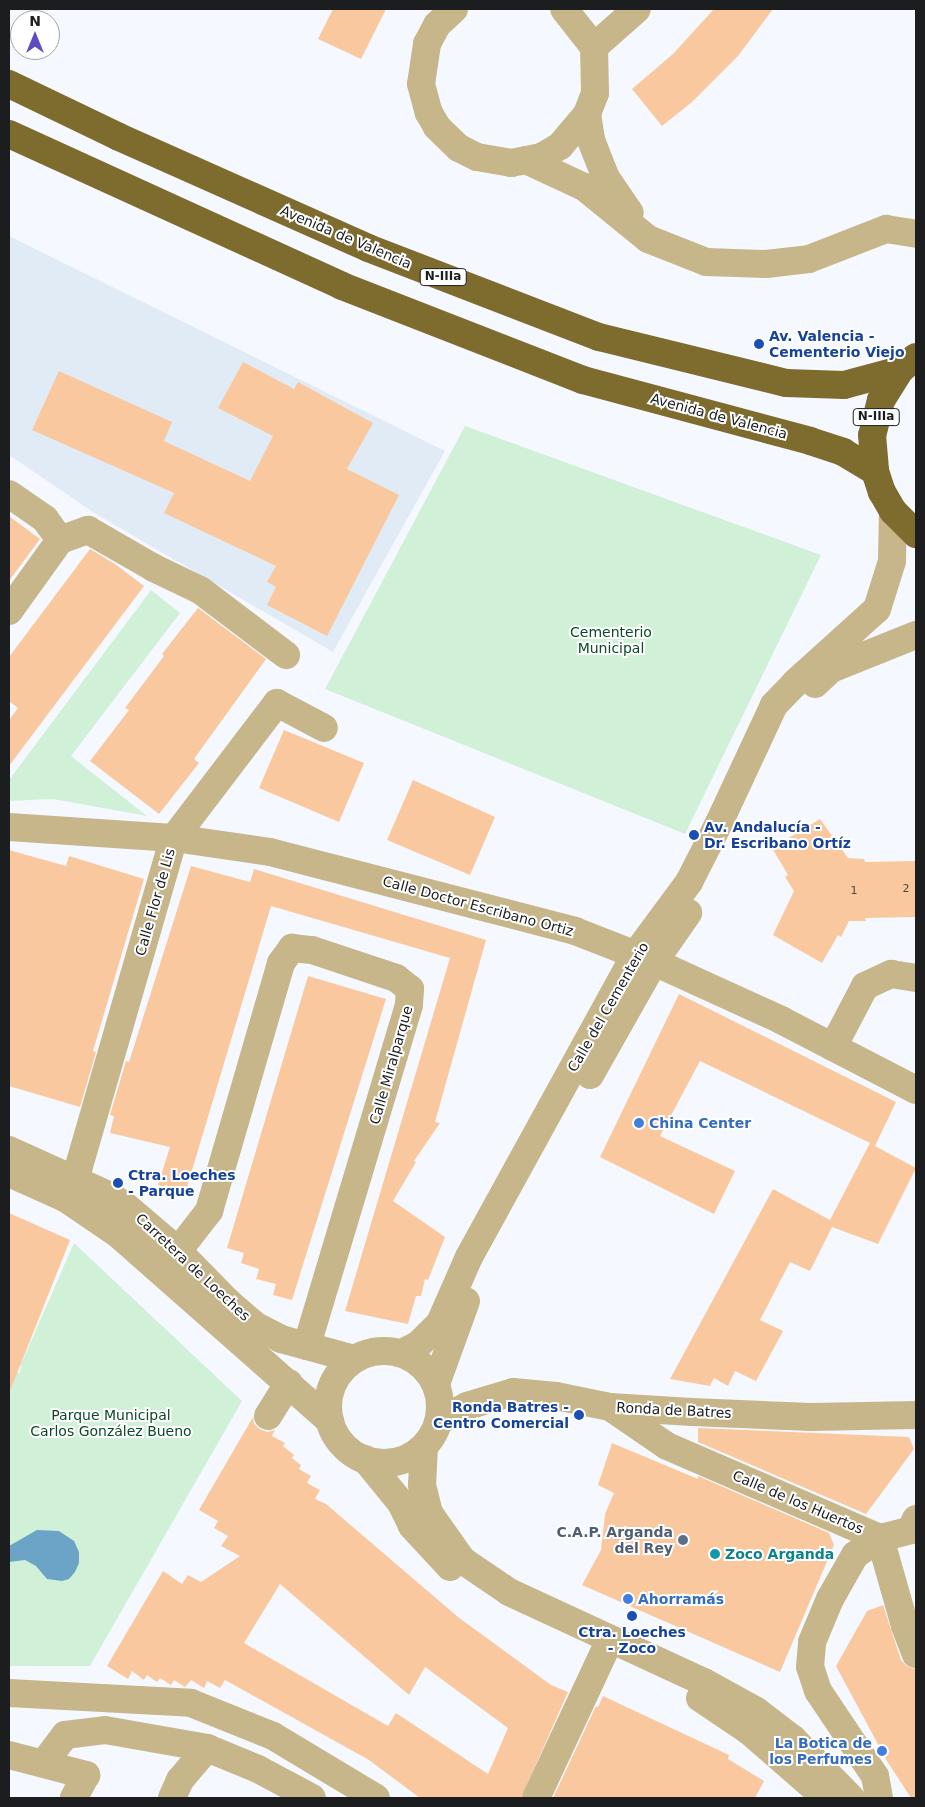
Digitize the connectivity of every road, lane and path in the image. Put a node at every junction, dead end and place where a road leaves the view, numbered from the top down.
1 (454, 9) edge
2 (564, 9) edge
3 (637, 9) edge
4 (594, 47) junction
5 (9, 84) edge
6 (587, 114) junction
7 (9, 134) edge
8 (526, 160) junction
9 (916, 234) edge
10 (648, 239) junction
11 (908, 363) edge
12 (874, 471) junction
13 (9, 494) edge
14 (893, 511) junction
15 (916, 534) edge
16 (60, 540) junction
17 (9, 611) edge
18 (916, 635) edge
19 (286, 655) dead end
20 (324, 728) dead end
21 (9, 827) edge
22 (174, 838) junction
23 (644, 959) junction
24 (916, 978) edge
25 (833, 1047) junction
26 (914, 1081) edge
27 (9, 1150) edge
28 (9, 1173) edge
29 (75, 1180) junction
30 (178, 1251) junction
31 (307, 1346) junction
32 (402, 1353) junction
33 (354, 1359) junction
34 (289, 1383) junction
35 (436, 1384) junction
36 (610, 1407) junction
37 (916, 1415) edge
38 (268, 1416) dead end
39 (330, 1421) junction
40 (439, 1421) junction
41 (424, 1447) junction
42 (365, 1459) junction
43 (915, 1526) edge
44 (880, 1538) junction
45 (607, 1645) junction
46 (916, 1654) edge
47 (9, 1693) edge
48 (207, 1748) junction
49 (9, 1755) edge
50 (44, 1764) junction
51 (74, 1798) edge
52 (172, 1798) edge
53 (312, 1798) edge
54 (376, 1798) edge
55 (536, 1798) edge
56 (826, 1798) edge
57 (851, 1798) edge
58 (879, 1798) edge

1 - 8 street
2 - 4 street
3 - 4 street
4 - 6 street
5 - 11 highway, Avenida de Valencia / N-IIIa
6 - 8 street
6 - 10 street
7 - 12 highway, Avenida de Valencia
8 - 10 street
9 - 10 street
11 - 12 highway, N-IIIa
12 - 14 highway, N-IIIa
13 - 16 street
14 - 15 highway, N-IIIa
14 - 23 street, Calle del Cementerio
16 - 17 street
16 - 19 street
18 - 23 street, Calle del Cementerio
20 - 22 street, Calle Flor de Lis
21 - 22 street, Calle Doctor Escribano Ortiz
22 - 23 street, Calle Doctor Escribano Ortiz
22 - 29 street, Calle Flor de Lis
23 - 25 street, Calle Doctor Escribano Ortiz
23 - 32 street, Calle del Cementerio
23 - 35 street, Calle del Cementerio
24 - 25 street
25 - 26 street, Calle Doctor Escribano Ortiz
27 - 29 street, Carretera de Loeches
28 - 34 street, Carretera de Loeches
29 - 30 street, Carretera de Loeches
30 - 31 street, Carretera de Loeches
30 - 31 street, Calle Miralparque
31 - 33 street, Carretera de Loeches
32 - 33 street
32 - 35 street
33 - 39 street
34 - 38 street
34 - 39 street, Carretera de Loeches
35 - 40 street
36 - 37 street, Ronda de Batres
36 - 40 street, Ronda de Batres
36 - 44 street, Calle de los Huertos
39 - 42 street
40 - 41 street
41 - 42 street
41 - 45 street
42 - 45 street
43 - 44 street
44 - 46 street, Calle de los Huertos
44 - 58 street
45 - 55 street
45 - 56 street
45 - 57 street
47 - 54 street
48 - 50 street
48 - 52 street
48 - 53 street
49 - 50 street
50 - 51 street

